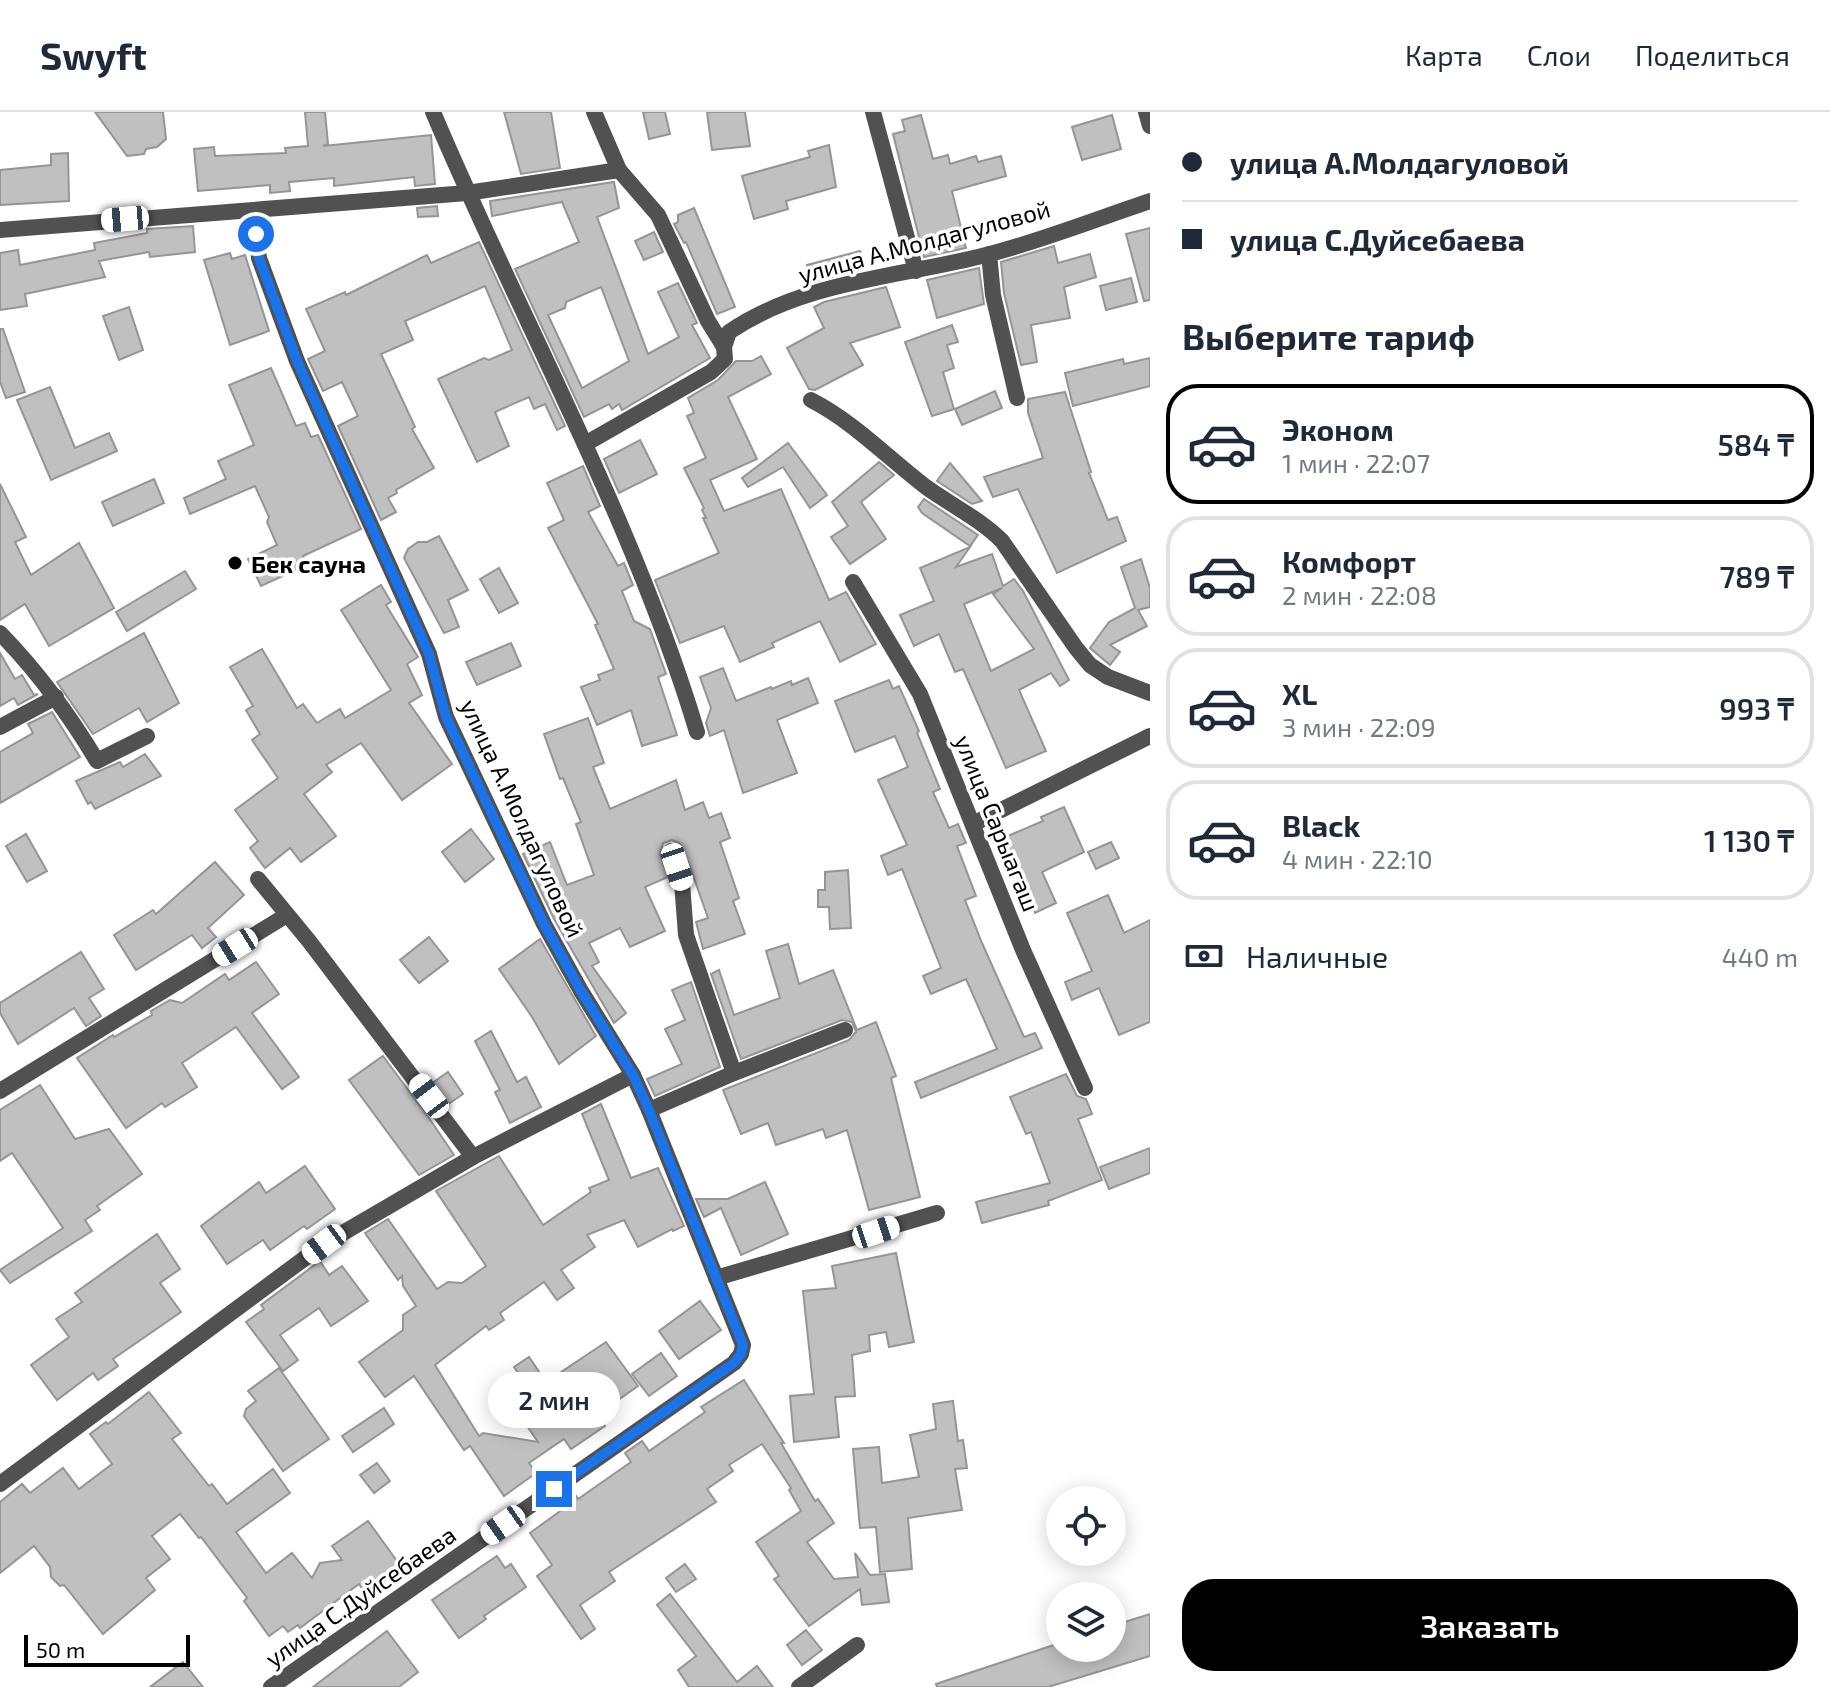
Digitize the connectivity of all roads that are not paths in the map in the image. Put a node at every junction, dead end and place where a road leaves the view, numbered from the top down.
1 (433, 112) edge
2 (594, 112) edge
3 (873, 112) edge
4 (1146, 112) edge
5 (1150, 126) edge
6 (619, 170) junction
7 (467, 193) junction
8 (1150, 201) edge
9 (253, 211) junction
10 (0, 230) edge
11 (989, 254) junction
12 (916, 271) junction
13 (724, 347) junction
14 (1017, 398) dead end
15 (811, 400) dead end
16 (585, 444) junction
17 (853, 582) dead end
18 (0, 633) edge
19 (1150, 693) edge
20 (56, 697) junction
21 (0, 727) edge
22 (697, 732) dead end
23 (147, 736) dead end
24 (1150, 736) edge
25 (973, 824) junction
26 (671, 851) dead end
27 (258, 879) dead end
28 (287, 915) junction
29 (845, 1030) dead end
30 (734, 1073) junction
31 (633, 1075) junction
32 (1085, 1088) dead end
33 (0, 1091) edge
34 (649, 1110) junction
35 (473, 1157) junction
36 (937, 1213) dead end
37 (716, 1278) junction
38 (743, 1345) joint
39 (0, 1484) edge
40 (857, 1645) dead end
41 (271, 1687) edge
42 (799, 1687) edge

1 - 7 street
2 - 6 street
3 - 12 street
4 - 5 street
6 - 7 street
6 - 13 street
7 - 9 street
7 - 16 street
8 - 11 street, улица А.Молдагуловой
9 - 10 street
9 - 31 street, улица А.Молдагуловой
11 - 12 street, улица А.Молдагуловой
11 - 14 street
12 - 13 street, улица А.Молдагуловой
13 - 16 street, улица А.Молдагуловой
15 - 19 street
16 - 22 street
17 - 25 street, улица Сарыагаш
18 - 20 street
20 - 21 street
20 - 23 street
24 - 25 street
25 - 32 street, улица Сарыагаш
26 - 30 street
27 - 28 street
28 - 33 street
28 - 35 street
29 - 30 street
30 - 34 street
31 - 34 street, улица А.Молдагуловой
31 - 35 street
34 - 37 street, улица А.Молдагуловой
35 - 39 street
36 - 37 street
37 - 38 street, улица А.Молдагуловой
38 - 41 street, улица С.Дуйсебаева
40 - 42 street

